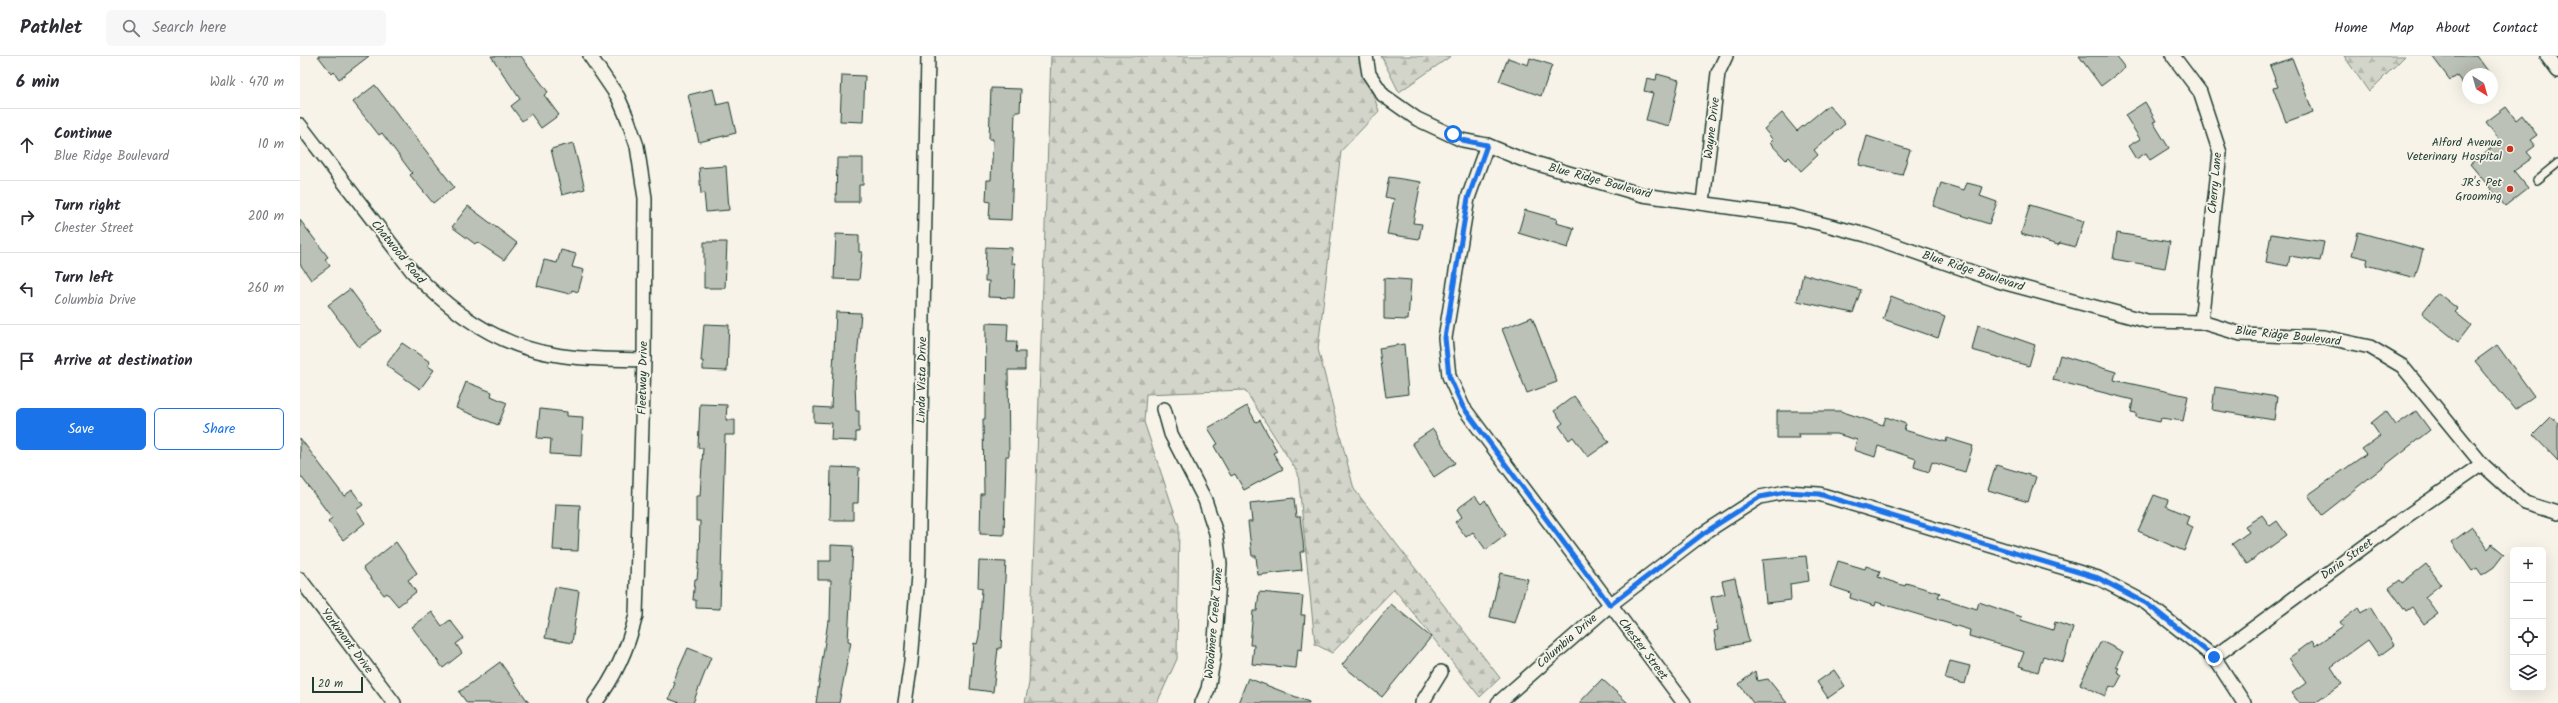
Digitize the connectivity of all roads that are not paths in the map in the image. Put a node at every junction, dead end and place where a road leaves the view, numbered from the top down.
1 (590, 56) edge
2 (928, 56) edge
3 (1366, 56) edge
4 (1726, 56) edge
5 (2174, 56) edge
6 (2547, 56) edge
7 (2558, 71) edge
8 (300, 125) edge
9 (1487, 145) junction
10 (2558, 163) edge
11 (2537, 180) dead end
12 (1702, 202) junction
13 (2201, 322) junction
14 (644, 360) junction
15 (1164, 409) dead end
16 (2482, 464) junction
17 (2558, 513) edge
18 (300, 579) edge
19 (1610, 605) junction
20 (2214, 657) junction
21 (1441, 672) dead end
22 (394, 703) edge
23 (595, 703) edge
24 (905, 703) edge
25 (1202, 703) edge
26 (1422, 703) edge
27 (1498, 703) edge
28 (1684, 703) edge
29 (2244, 703) edge

1 - 14 street, Fleetway Drive
2 - 24 street, Linda Vista Drive
3 - 9 street, Blue Ridge Boulevard
4 - 12 street, Wayne Drive
5 - 13 street, Cherry Lane
6 - 7 street
8 - 14 street, Chatwood Road
9 - 12 street, Blue Ridge Boulevard
9 - 19 street, Chester Street
10 - 11 lane
12 - 13 street, Blue Ridge Boulevard
13 - 16 street, Blue Ridge Boulevard
14 - 23 street, Fleetway Drive
15 - 25 street, Woodmere Creek Lane
16 - 17 street, Blue Ridge Boulevard
16 - 20 street, Daria Street
18 - 22 street, Yorkmont Drive
19 - 20 street, Columbia Drive
19 - 27 street, Columbia Drive
19 - 28 street, Chester Street
20 - 29 street, Columbia Drive
21 - 26 street

